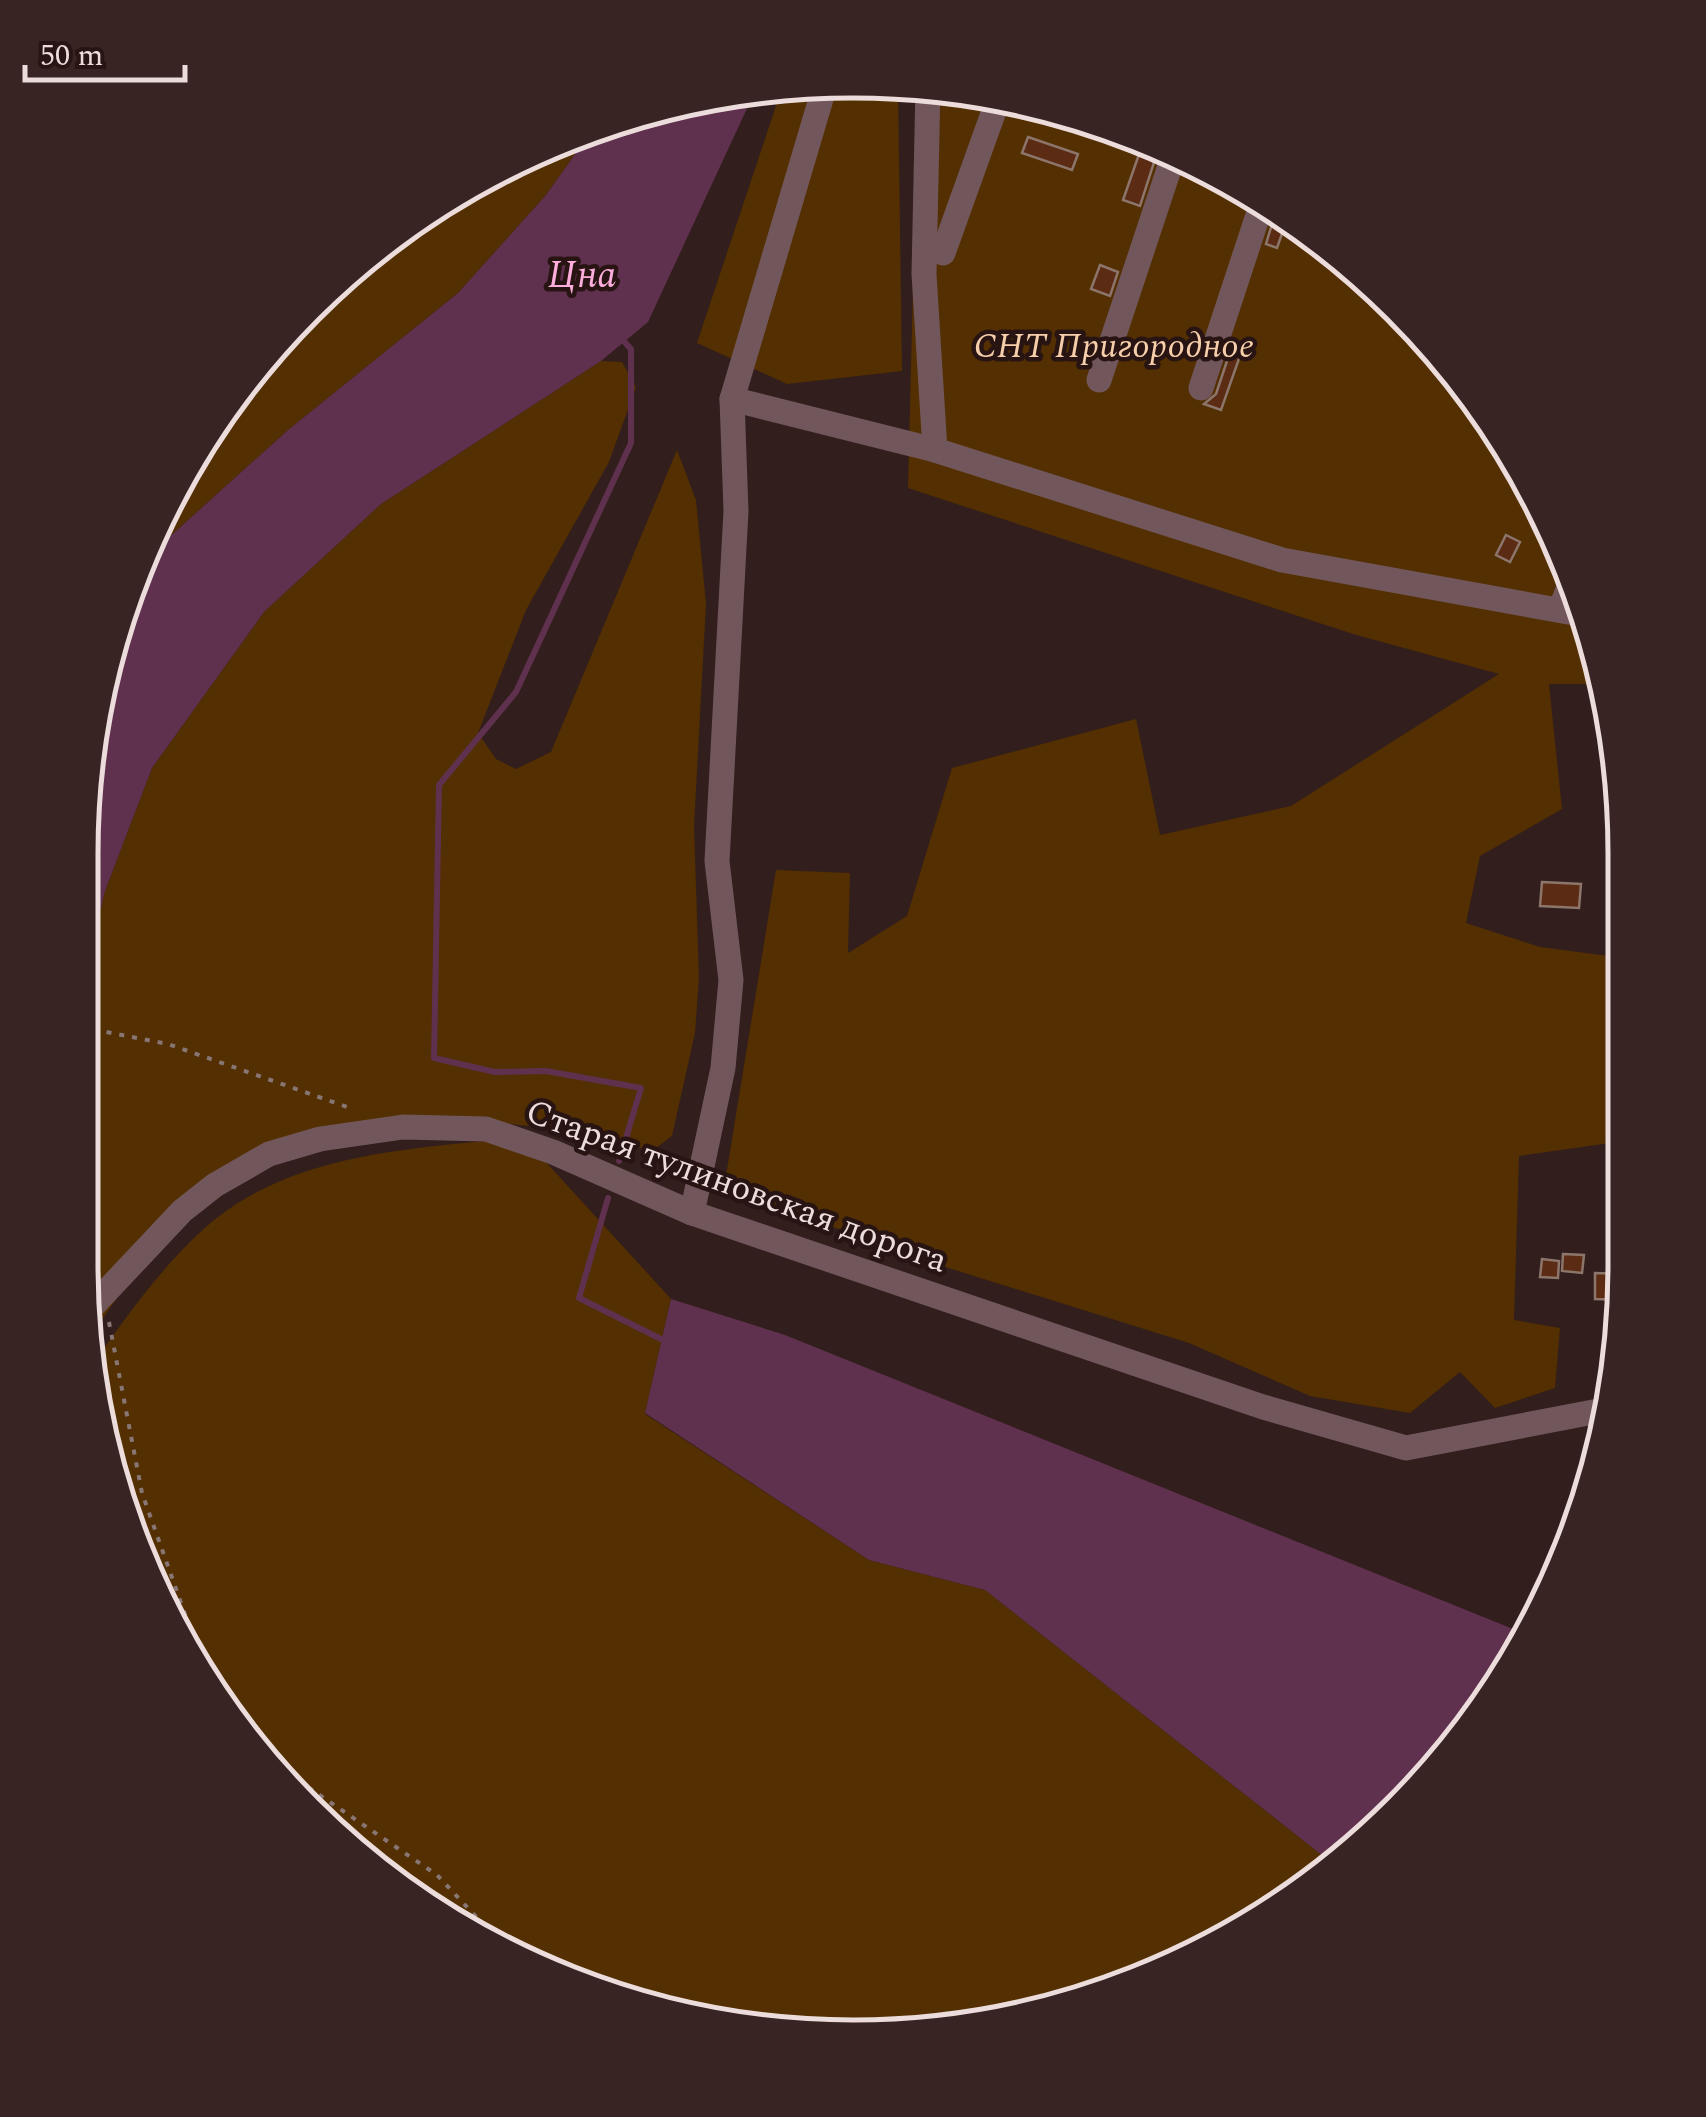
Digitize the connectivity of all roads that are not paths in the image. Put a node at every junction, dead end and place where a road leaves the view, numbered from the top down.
1 (821, 99) edge
2 (928, 102) edge
3 (994, 111) edge
4 (1170, 167) edge
5 (1258, 216) edge
6 (943, 252) dead end
7 (1099, 380) dead end
8 (1201, 388) dead end
9 (732, 399) junction
10 (935, 450) junction
11 (1568, 611) edge
12 (692, 1213) junction
13 (99, 1299) edge
14 (1594, 1412) edge

1 - 9 street
2 - 10 street
3 - 6 street
4 - 7 street
5 - 8 street
9 - 10 street
9 - 12 street
10 - 11 street
12 - 13 street, Старая тулиновская дорога
12 - 14 street, Старая тулиновская дорога

